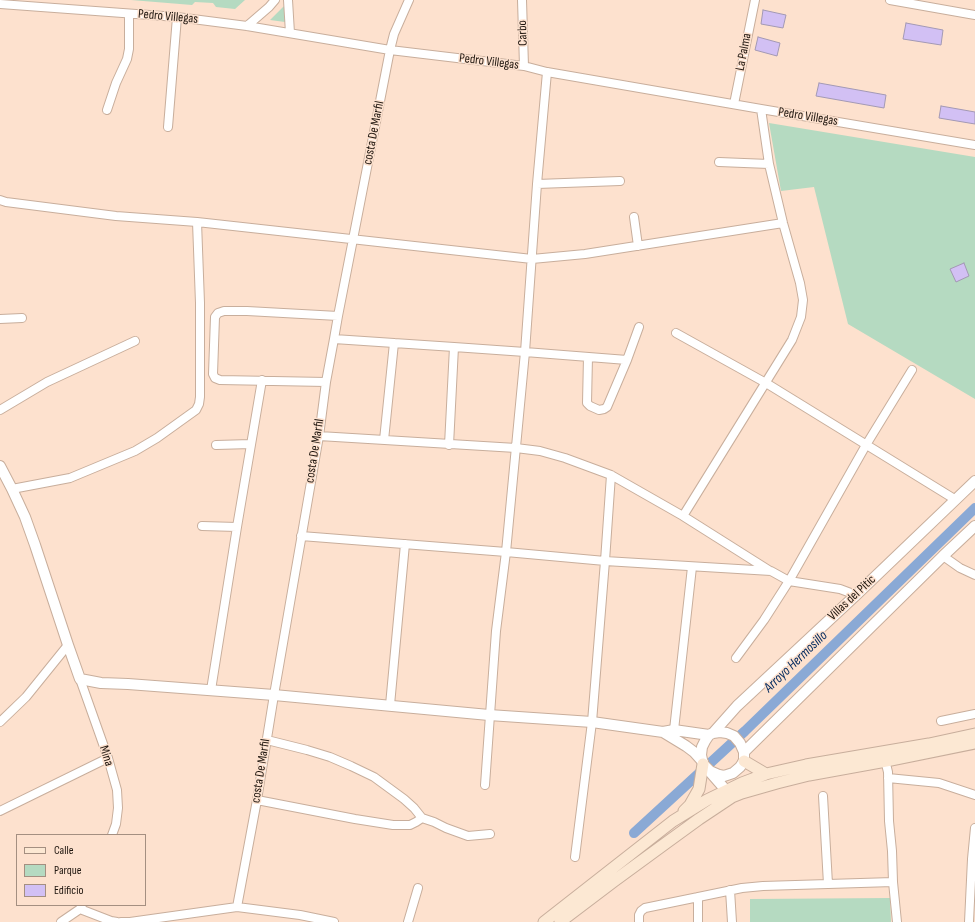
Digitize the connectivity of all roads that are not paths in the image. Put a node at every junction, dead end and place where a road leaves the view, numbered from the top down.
1 (276, 0) edge
2 (288, 0) edge
3 (409, 0) edge
4 (522, 0) edge
5 (755, 0) edge
6 (890, 0) edge
7 (0, 4) edge
8 (129, 14) junction
9 (975, 15) edge
10 (177, 17) junction
11 (247, 26) junction
12 (290, 33) junction
13 (390, 50) junction
14 (524, 66) junction
15 (547, 72) junction
16 (734, 104) junction
17 (761, 109) junction
18 (107, 110) dead end
19 (168, 127) dead end
20 (975, 145) edge
21 (719, 162) dead end
22 (769, 164) junction
23 (620, 181) dead end
24 (537, 184) junction
25 (0, 200) edge
26 (634, 217) dead end
27 (196, 222) junction
28 (783, 223) junction
29 (353, 240) junction
30 (638, 246) junction
31 (532, 259) junction
32 (338, 316) junction
33 (22, 318) dead end
34 (0, 319) edge
35 (639, 327) dead end
36 (676, 333) dead end
37 (334, 339) junction
38 (135, 341) dead end
39 (394, 343) junction
40 (454, 347) junction
41 (525, 352) junction
42 (588, 357) junction
43 (627, 360) junction
44 (912, 370) dead end
45 (262, 380) junction
46 (326, 382) junction
47 (766, 383) junction
48 (0, 410) edge
49 (319, 436) junction
50 (384, 440) junction
51 (251, 444) junction
52 (216, 445) dead end
53 (449, 445) junction
54 (866, 445) junction
55 (516, 448) junction
56 (0, 466) edge
57 (611, 475) junction
58 (975, 481) edge
59 (12, 489) junction
60 (956, 500) junction
61 (683, 516) junction
62 (202, 526) dead end
63 (975, 526) edge
64 (237, 527) junction
65 (301, 536) junction
66 (405, 544) junction
67 (506, 552) junction
68 (943, 556) junction
69 (605, 561) junction
70 (692, 567) junction
71 (771, 571) junction
72 (975, 574) edge
73 (789, 581) junction
74 (856, 595) junction
75 (68, 645) junction
76 (736, 658) dead end
77 (80, 680) junction
78 (211, 690) junction
79 (274, 695) junction
80 (390, 705) junction
81 (975, 714) edge
82 (490, 715) junction
83 (941, 721) dead end
84 (0, 722) edge
85 (592, 722) junction
86 (669, 731) junction
87 (711, 734) junction
88 (975, 734) edge
89 (266, 740) junction
90 (975, 743) edge
91 (884, 756) junction
92 (108, 758) junction
93 (743, 760) junction
94 (706, 767) junction
95 (766, 774) junction
96 (888, 778) junction
97 (485, 785) dead end
98 (736, 791) junction
99 (975, 795) edge
100 (823, 796) dead end
101 (257, 800) junction
102 (0, 811) edge
103 (422, 818) junction
104 (674, 821) junction
105 (975, 828) edge
106 (112, 834) edge
107 (490, 834) dead end
108 (575, 857) dead end
109 (893, 882) junction
110 (828, 884) junction
111 (418, 888) dead end
112 (730, 890) junction
113 (698, 897) junction
114 (81, 907) edge
115 (237, 907) junction
116 (61, 922) edge
117 (113, 922) edge
118 (122, 922) edge
119 (130, 922) edge
120 (334, 922) edge
121 (408, 922) edge
122 (544, 922) edge
123 (560, 922) edge
124 (639, 922) edge
125 (698, 922) edge
126 (732, 922) edge
127 (897, 922) edge
128 (969, 922) edge

1 - 11 street
2 - 12 street
3 - 13 street, costa De Marfil
4 - 14 street, Carbo
5 - 16 street, La Palma
6 - 9 street
7 - 8 street, Pedro Villegas
8 - 10 street, Pedro Villegas
8 - 18 street
10 - 11 street, Pedro Villegas
10 - 19 street
11 - 12 street, Pedro Villegas
12 - 13 street, Pedro Villegas
13 - 14 street, Pedro Villegas
13 - 29 street, costa De Marfil
14 - 15 street, Pedro Villegas
15 - 16 street, Pedro Villegas
15 - 24 street
16 - 17 street, Pedro Villegas
17 - 20 street, Pedro Villegas
17 - 22 street
21 - 22 street
22 - 28 street
23 - 24 street
24 - 31 street
25 - 27 street
26 - 30 street
27 - 29 street
27 - 59 street
28 - 30 street
28 - 47 street
29 - 31 street
29 - 32 street, costa De Marfil
30 - 31 street
31 - 41 street
32 - 37 street, costa De Marfil
32 - 45 street
33 - 34 street
35 - 43 street
36 - 47 street
37 - 39 street
37 - 46 street, costa De Marfil
38 - 48 street
39 - 40 street
39 - 50 street
40 - 41 street
40 - 53 street
41 - 42 street
41 - 55 street
42 - 43 street
42 - 43 street
44 - 54 street
45 - 46 street
45 - 51 street
46 - 49 street, costa De Marfil
47 - 54 street
47 - 61 street
49 - 50 street
49 - 65 street, costa De Marfil
50 - 53 street
51 - 52 street
51 - 64 street
53 - 55 street
54 - 60 street
54 - 73 street
55 - 57 street
55 - 67 street
56 - 59 street
57 - 61 street
57 - 69 street
58 - 60 street, Villas del Pitic
59 - 75 street
60 - 74 street, Villas del Pitic
61 - 71 street
62 - 64 street
63 - 68 street
64 - 78 street
65 - 66 street
65 - 79 street, costa De Marfil
66 - 67 street
66 - 80 street
67 - 69 street
67 - 82 street
68 - 72 street
68 - 93 street
69 - 70 street
69 - 85 street
70 - 71 street
70 - 86 street
71 - 73 street
73 - 74 street
73 - 76 street
74 - 87 street, Villas del Pitic
75 - 77 street
75 - 84 street
77 - 78 street
77 - 92 street, Mina
78 - 79 street
79 - 80 street
79 - 89 street, costa De Marfil
80 - 82 street
81 - 83 street
82 - 85 street
82 - 97 street
85 - 86 street
85 - 108 street
86 - 87 street
86 - 94 street
87 - 93 street
87 - 94 street
88 - 91 main road
89 - 101 street, costa De Marfil
89 - 103 street
90 - 91 main road
91 - 95 main road
91 - 96 street
91 - 98 main road
92 - 102 street
92 - 106 street, Mina
93 - 94 street
93 - 95 main road
93 - 98 street
94 - 98 street
94 - 104 main road
95 - 98 main road
96 - 99 street
96 - 109 street
98 - 104 main road
98 - 123 main road
100 - 110 street
101 - 103 street
101 - 115 street, costa De Marfil
103 - 107 street
104 - 122 main road
105 - 128 street
109 - 110 street
109 - 127 street
110 - 112 street
111 - 121 street
112 - 113 street
112 - 126 street
113 - 124 street
113 - 125 street
114 - 116 street
114 - 117 street
115 - 119 street
115 - 120 street
118 - 119 street

